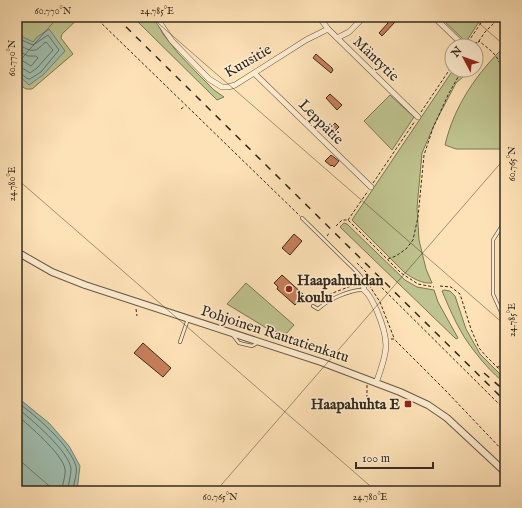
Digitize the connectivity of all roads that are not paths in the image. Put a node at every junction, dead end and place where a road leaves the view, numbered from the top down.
1 (156, 17) edge
2 (318, 17) edge
3 (364, 17) edge
4 (434, 17) edge
5 (328, 29) junction
6 (338, 38) junction
7 (456, 38) edge
8 (254, 74) junction
9 (418, 116) road end
10 (371, 187) road end
11 (302, 218) road end
12 (505, 221) edge
13 (17, 252) edge
14 (363, 283) joint
15 (364, 290) junction
16 (313, 306) road end
17 (188, 319) junction
18 (505, 321) edge
19 (180, 342) dead end
20 (376, 383) junction
21 (505, 472) edge

1 - 8 street, Kuusitie
2 - 5 street, Mäntytie
3 - 6 street
4 - 7 street
5 - 6 street, Mäntytie
5 - 8 street, Kuusitie
6 - 9 street, Mäntytie
8 - 10 street, Leppätie
11 - 14 lane
12 - 18 lane
13 - 17 street, Pohjoinen Rautatienkatu
14 - 15 street
15 - 16 lane
15 - 20 street
17 - 19 lane
17 - 20 street, Pohjoinen Rautatienkatu
20 - 21 street, Pohjoinen Rautatienkatu

